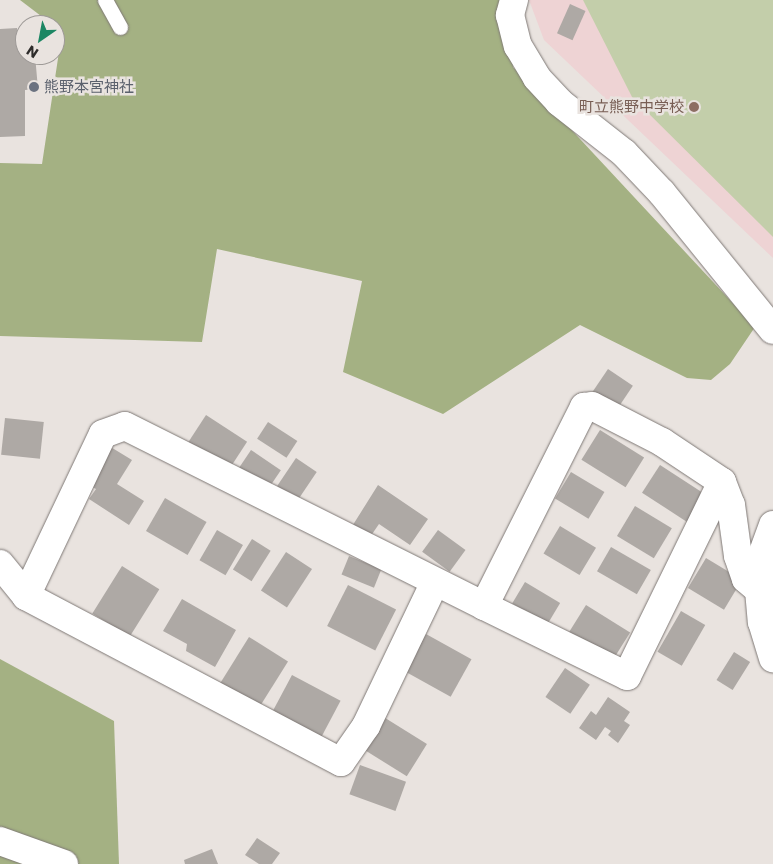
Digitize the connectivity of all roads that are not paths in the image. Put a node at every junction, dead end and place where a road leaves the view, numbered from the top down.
1 (105, 0) edge
2 (514, 0) edge
3 (120, 26) dead end
4 (773, 330) edge
5 (722, 482) junction
6 (773, 525) edge
7 (0, 564) edge
8 (434, 584) junction
9 (759, 590) junction
10 (26, 596) junction
11 (484, 606) junction
12 (773, 658) edge
13 (0, 841) edge
14 (64, 864) edge

1 - 3 lane
2 - 4 street
5 - 9 street
5 - 11 street
5 - 11 street
6 - 9 street
7 - 10 street
8 - 10 street
8 - 10 street
8 - 11 street
9 - 12 street
13 - 14 street

